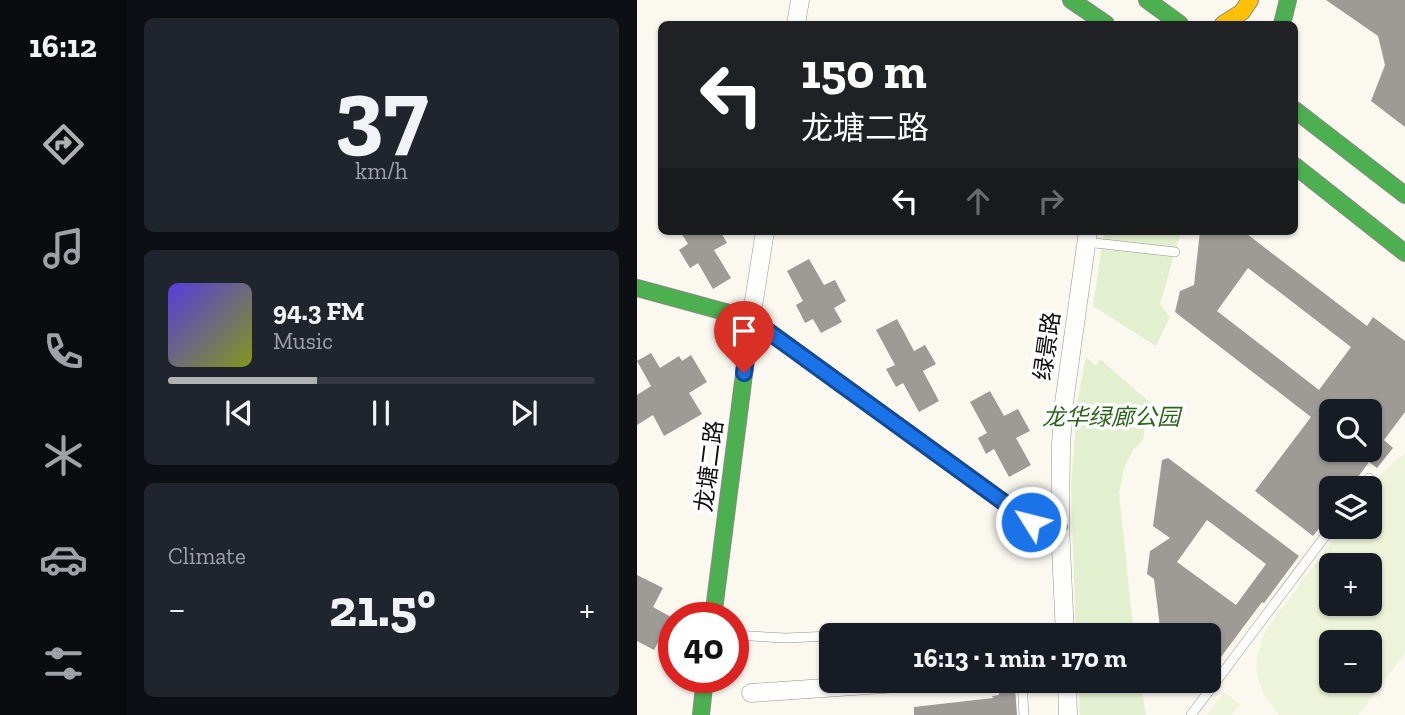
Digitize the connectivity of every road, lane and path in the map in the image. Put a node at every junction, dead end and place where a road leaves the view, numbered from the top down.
1 (800, 0) edge
2 (1071, 0) edge
3 (1147, 0) edge
4 (1250, 0) edge
5 (1287, 0) edge
6 (796, 21) edge
7 (1102, 21) edge
8 (1176, 21) edge
9 (1228, 21) edge
10 (1283, 21) edge
11 (1298, 111) edge
12 (1298, 168) edge
13 (1405, 195) edge
14 (764, 235) edge
15 (1087, 237) edge
16 (1175, 252) dead end
17 (1405, 253) edge
18 (637, 288) edge
19 (751, 319) junction
20 (1060, 526) junction
21 (1323, 539) edge
22 (715, 602) edge
23 (1064, 623) edge
24 (749, 636) edge
25 (819, 637) edge
26 (819, 688) edge
27 (703, 693) edge
28 (751, 693) dead end
29 (1023, 693) edge
30 (1067, 693) edge
31 (701, 715) edge
32 (1024, 715) edge
33 (1068, 715) edge
34 (1191, 715) edge

1 - 6 street
2 - 7 street
3 - 8 street
4 - 9 street
5 - 10 street
11 - 13 street
12 - 17 street
14 - 19 street
15 - 16 lane
15 - 20 street, 绿景路
18 - 19 street
19 - 20 street
19 - 22 street, 龙塘二路
20 - 23 street, 绿景路
21 - 34 lane
24 - 25 lane
26 - 28 street
27 - 31 street
29 - 32 lane
30 - 33 street

